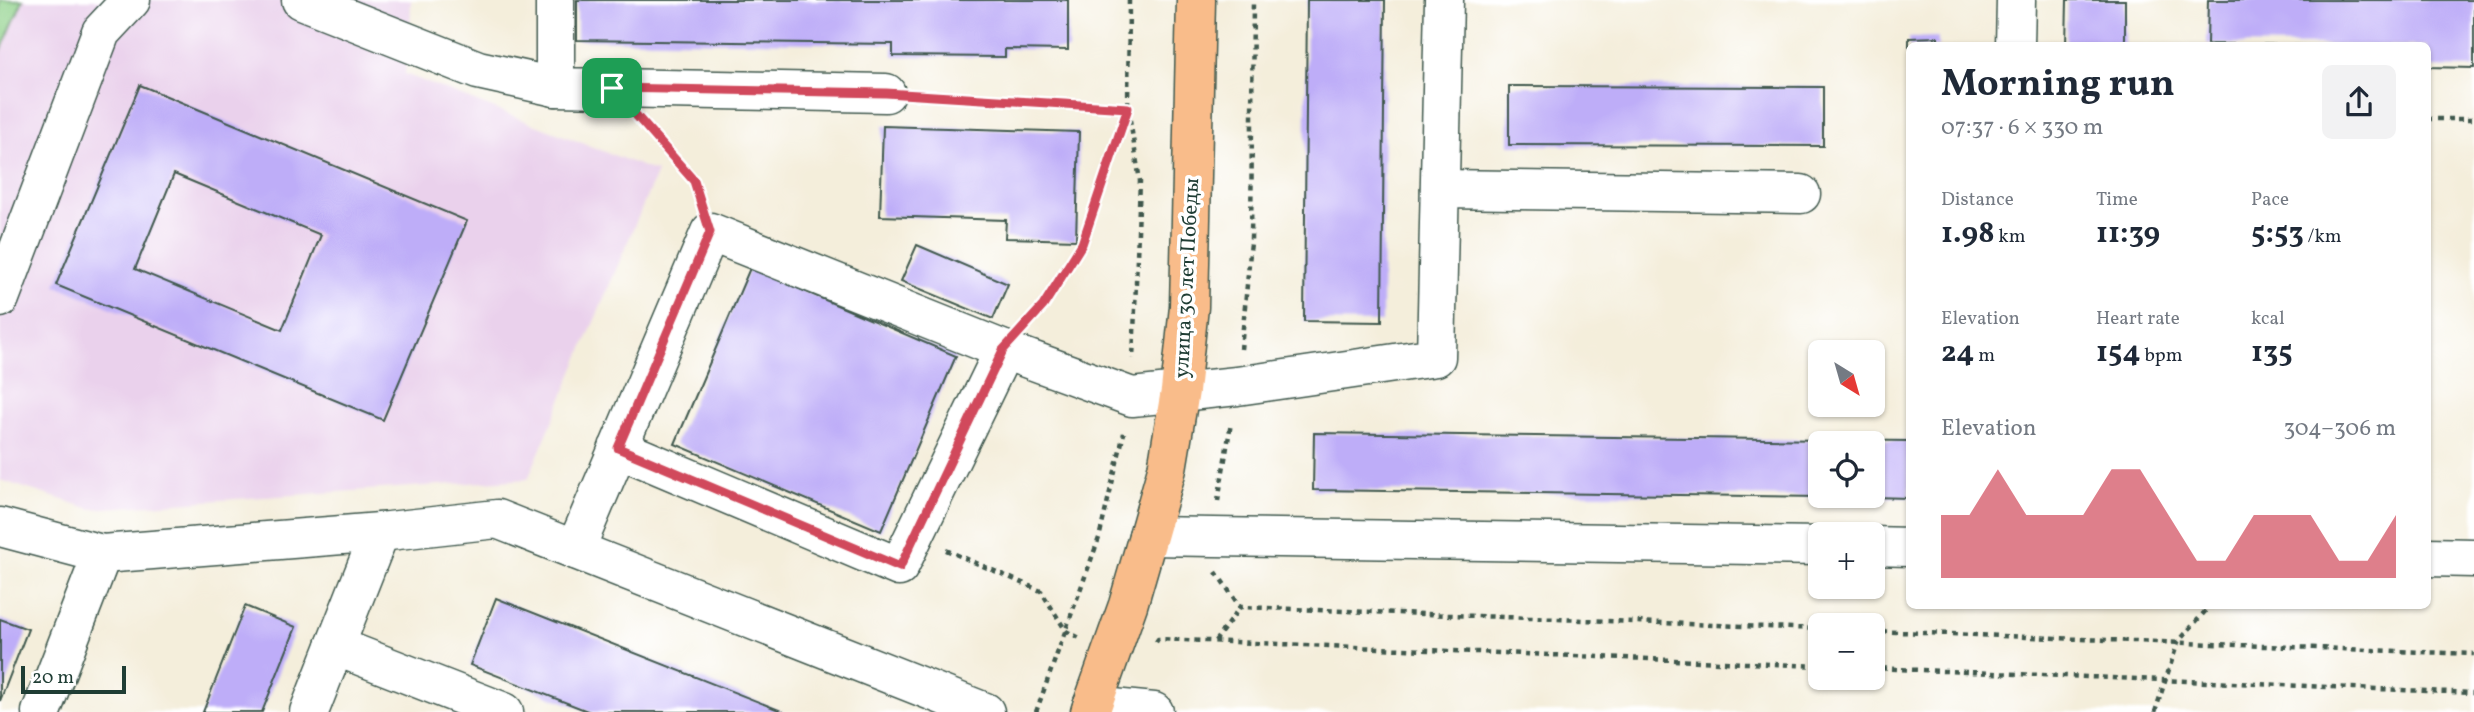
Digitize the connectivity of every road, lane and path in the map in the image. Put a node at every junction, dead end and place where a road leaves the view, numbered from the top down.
1 (131, 0) edge
2 (301, 0) edge
3 (555, 0) edge
4 (1196, 0) edge
5 (1253, 0) edge
6 (1444, 0) edge
7 (2016, 0) edge
8 (2015, 42) edge
9 (555, 87) junction
10 (612, 88) junction
11 (886, 93) joint
12 (2431, 119) edge
13 (2474, 119) edge
14 (1440, 189) junction
15 (1801, 194) dead end
16 (710, 232) junction
17 (0, 298) edge
18 (1003, 350) junction
19 (1237, 386) junction
20 (1180, 391) junction
21 (618, 448) junction
22 (0, 527) edge
23 (380, 532) junction
24 (913, 536) junction
25 (1148, 536) junction
26 (1212, 537) junction
27 (1808, 546) edge
28 (1885, 547) edge
29 (1906, 547) edge
30 (575, 550) junction
31 (102, 554) junction
32 (2431, 557) edge
33 (2474, 558) edge
34 (1240, 607) junction
35 (2207, 609) edge
36 (1808, 629) edge
37 (1885, 631) edge
38 (1215, 641) junction
39 (1090, 642) dead end
40 (2178, 642) junction
41 (335, 646) junction
42 (1150, 649) dead end
43 (2474, 654) edge
44 (1808, 666) edge
45 (1885, 669) edge
46 (2166, 680) junction
47 (2474, 693) edge
48 (1091, 709) edge
49 (41, 712) edge
50 (309, 712) edge
51 (504, 712) edge
52 (985, 712) edge
53 (1154, 712) edge
54 (2155, 712) edge

1 - 17 street
2 - 9 street
3 - 9 street
4 - 20 main road, улица 30 лет Победы
5 - 19 path
6 - 14 street
7 - 8 street
9 - 10 street
10 - 11 street
10 - 16 path
11 - 18 path
12 - 13 path
14 - 15 street
14 - 19 street
16 - 18 street
16 - 21 street
18 - 20 street
18 - 24 street
19 - 20 street
19 - 26 path
20 - 25 main road, улица 30 лет Победы
21 - 24 street
21 - 30 street
22 - 31 street
23 - 30 street
23 - 31 street
23 - 41 street
24 - 39 path
25 - 26 street
25 - 48 main road, улица 30 лет Победы
26 - 27 street
26 - 34 path
28 - 29 street
30 - 52 street
31 - 49 street
32 - 33 street
34 - 36 path
34 - 38 path
35 - 40 path
37 - 40 path
38 - 42 path
38 - 44 path
40 - 43 path
40 - 46 path
41 - 50 street
41 - 51 street
45 - 46 path
46 - 47 path
46 - 54 path
48 - 53 street

